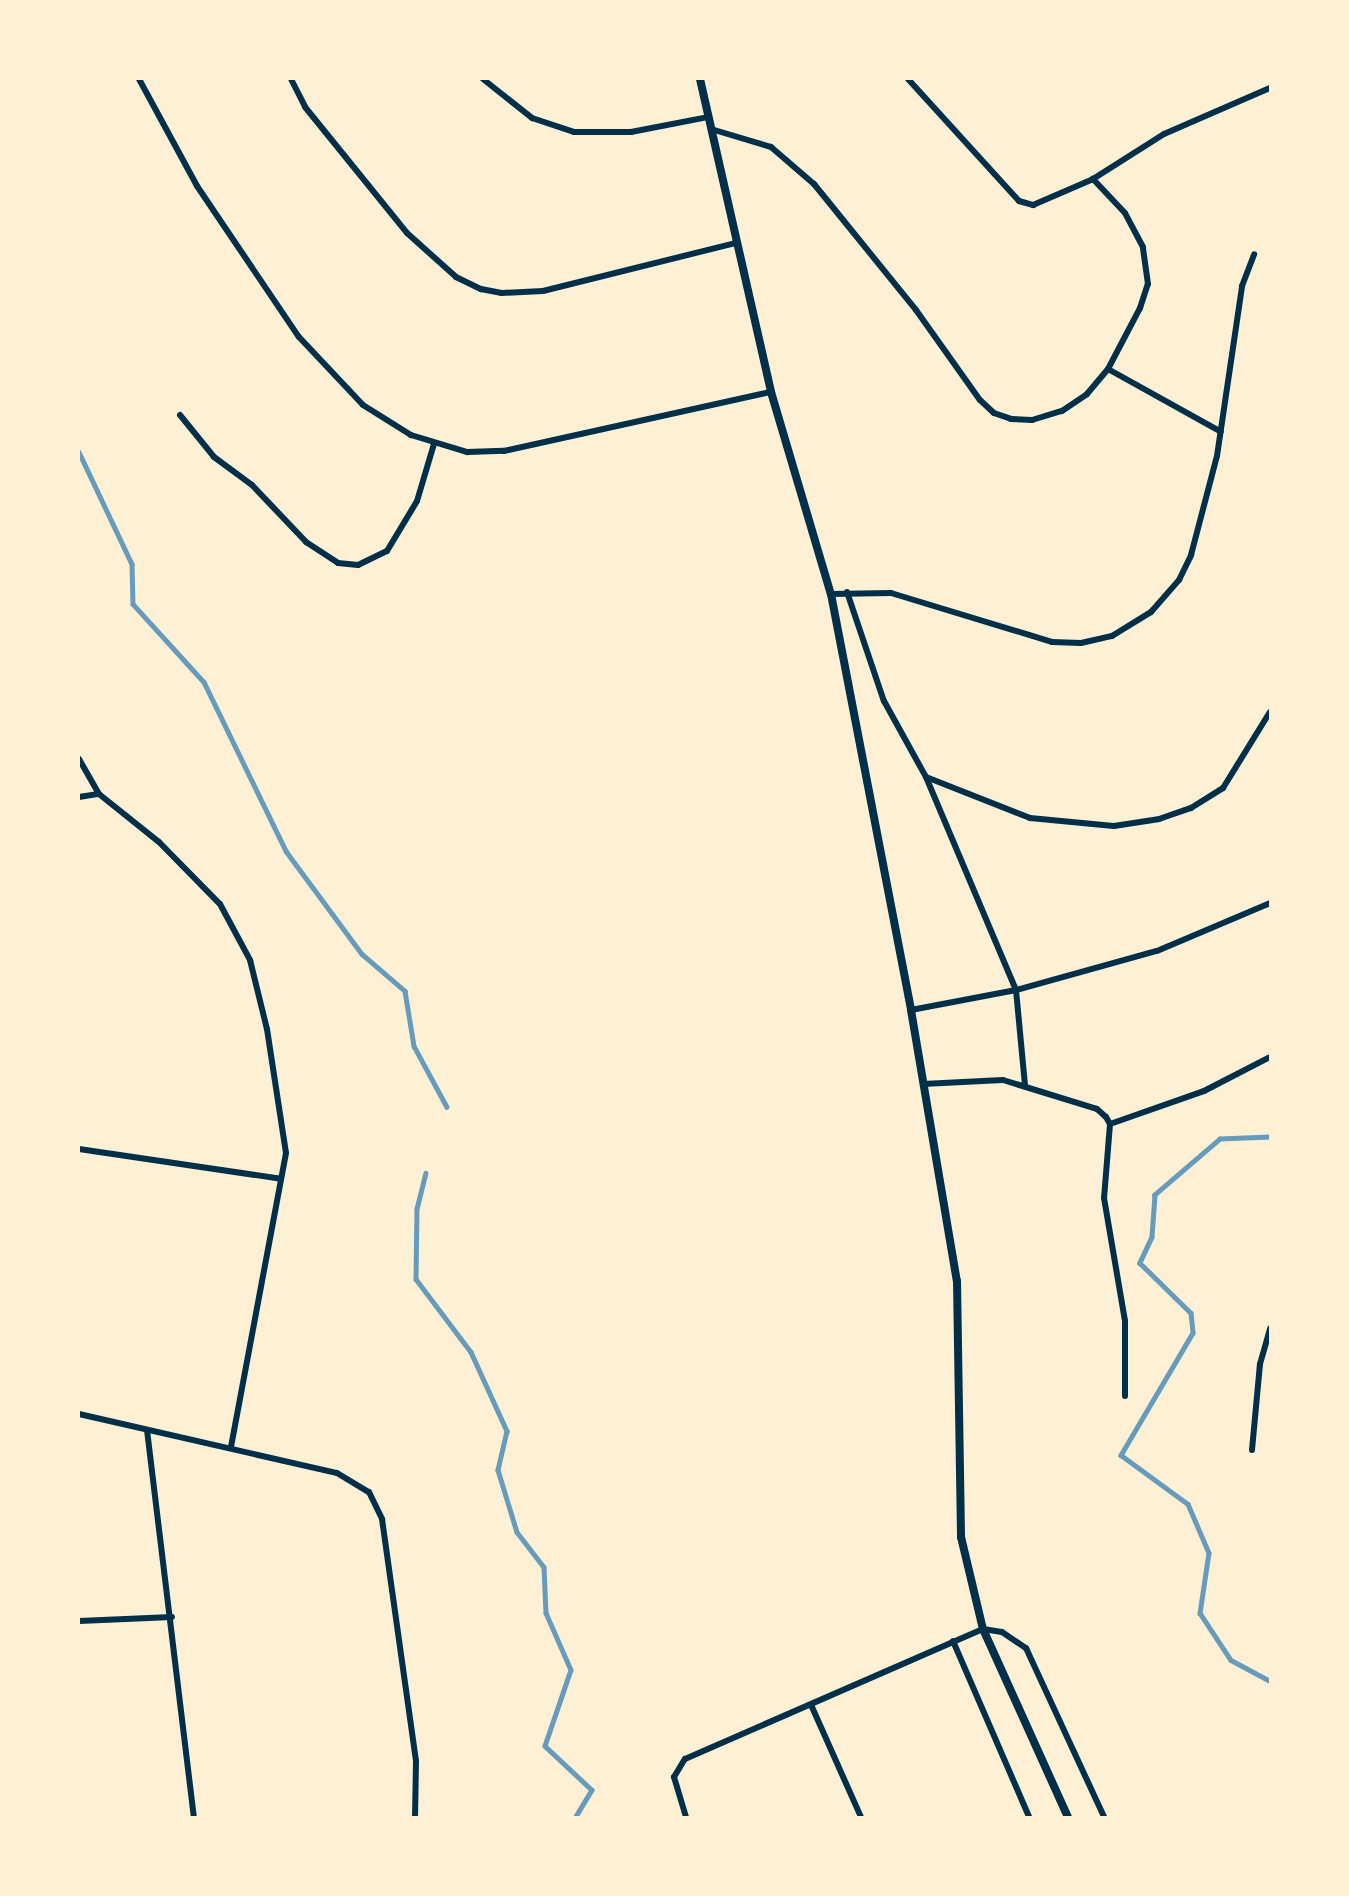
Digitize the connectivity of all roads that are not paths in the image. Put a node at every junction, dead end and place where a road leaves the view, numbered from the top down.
1 (139, 79) edge
2 (291, 79) edge
3 (483, 79) edge
4 (700, 79) edge
5 (908, 79) edge
6 (1270, 88) edge
7 (708, 117) junction
8 (711, 129) junction
9 (1093, 179) junction
10 (736, 243) junction
11 (1254, 254) dead end
12 (1108, 369) junction
13 (771, 392) junction
14 (180, 415) dead end
15 (1221, 432) junction
16 (434, 444) junction
17 (847, 592) junction
18 (831, 594) junction
19 (1270, 712) edge
20 (79, 759) edge
21 (926, 777) junction
22 (99, 794) junction
23 (79, 797) edge
24 (1270, 903) edge
25 (1016, 990) junction
26 (911, 1010) junction
27 (1270, 1057) edge
28 (923, 1084) junction
29 (1025, 1086) junction
30 (1110, 1124) junction
31 (79, 1149) edge
32 (281, 1179) junction
33 (1270, 1328) edge
34 (1125, 1396) dead end
35 (79, 1414) edge
36 (147, 1430) junction
37 (231, 1447) junction
38 (1252, 1450) dead end
39 (172, 1617) junction
40 (79, 1621) edge
41 (984, 1629) junction
42 (953, 1641) junction
43 (812, 1707) junction
44 (194, 1817) edge
45 (415, 1817) edge
46 (686, 1817) edge
47 (861, 1817) edge
48 (1029, 1817) edge
49 (1068, 1817) edge
50 (1104, 1817) edge

1 - 16 street
2 - 10 street
3 - 7 street
4 - 7 street
5 - 9 street
6 - 9 street
7 - 8 street
8 - 10 street
8 - 12 street
9 - 12 street
10 - 13 street
11 - 15 street
12 - 15 street
13 - 16 street
13 - 18 street
14 - 16 street
15 - 17 street
17 - 18 street
17 - 21 street
18 - 26 street
19 - 21 street
20 - 22 street
21 - 25 street
22 - 23 street
22 - 32 street
24 - 25 street
25 - 26 street
25 - 29 street
26 - 28 street
27 - 30 street
28 - 29 street
28 - 41 street
29 - 30 street
30 - 34 street
31 - 32 street
32 - 37 street
33 - 38 street
35 - 36 street
36 - 37 street
36 - 39 street
37 - 45 street
39 - 40 street
39 - 44 street
41 - 42 street
41 - 49 street
41 - 50 street
42 - 43 street
42 - 48 street
43 - 46 street
43 - 47 street

